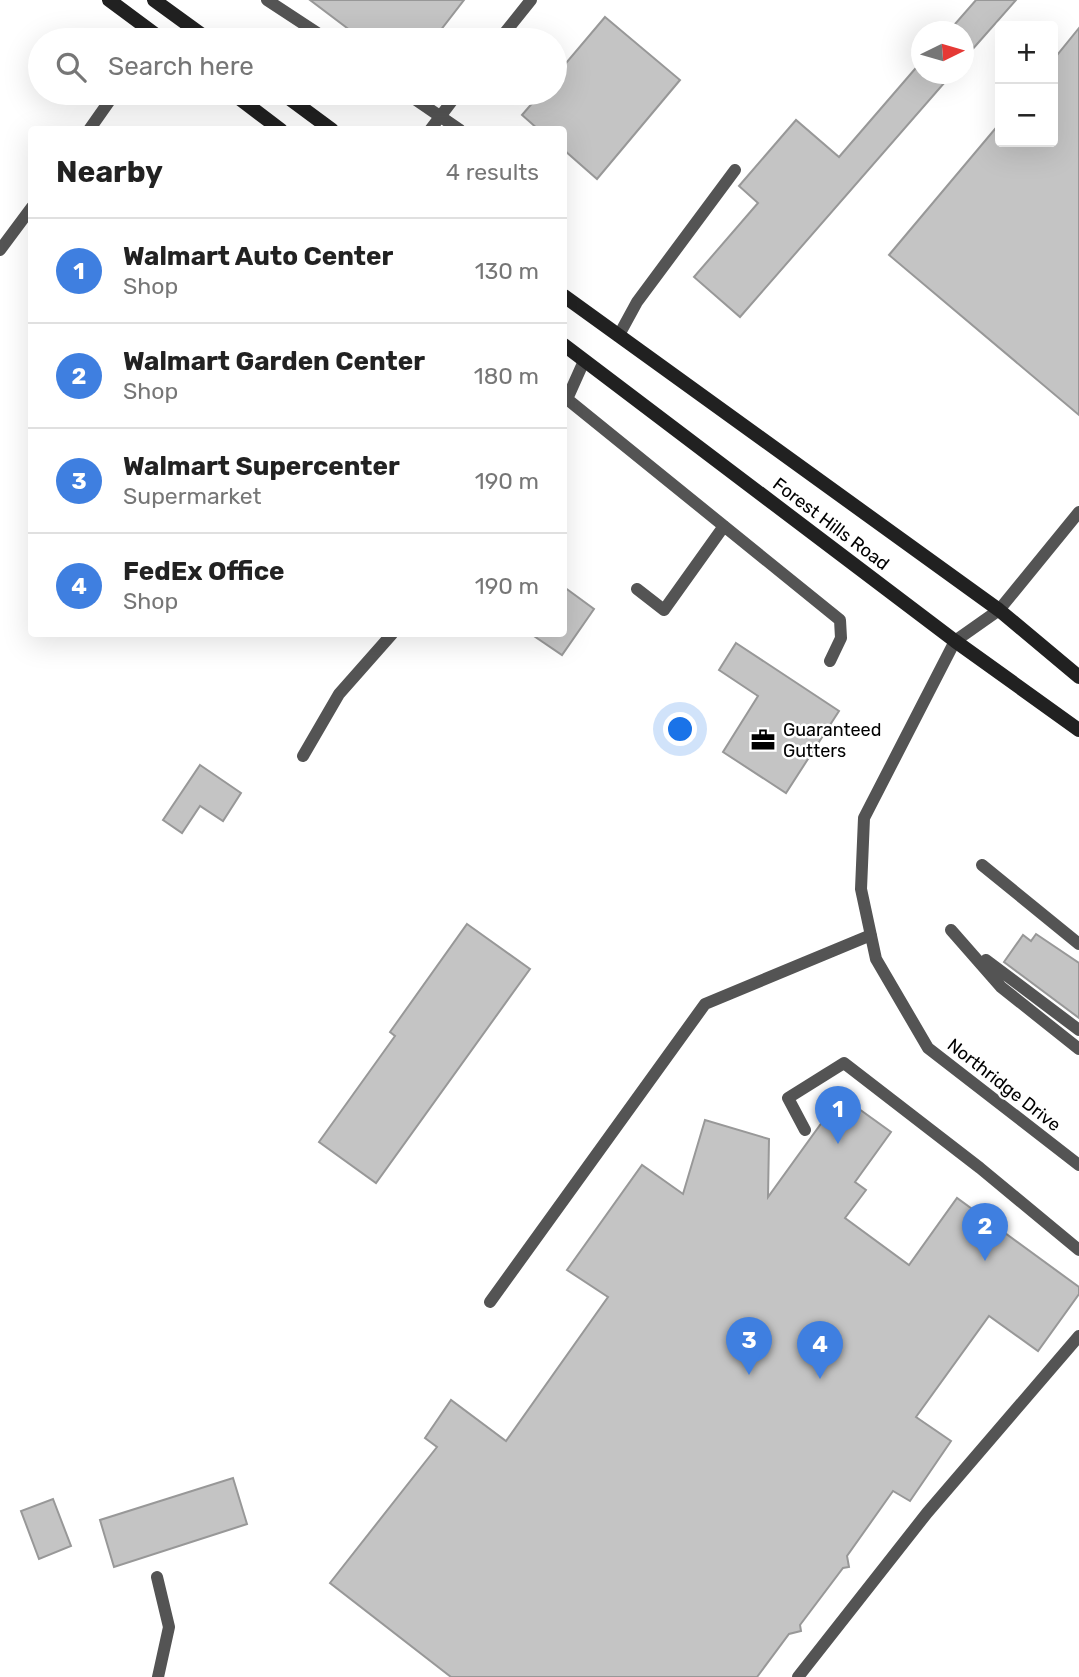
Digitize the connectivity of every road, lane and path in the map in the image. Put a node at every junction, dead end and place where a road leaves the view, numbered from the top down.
1 (109, 0) edge
2 (154, 0) edge
3 (267, 0) edge
4 (531, 0) edge
5 (144, 28) edge
6 (192, 28) edge
7 (310, 28) edge
8 (509, 28) edge
9 (107, 105) edge
10 (249, 105) edge
11 (298, 105) edge
12 (425, 105) edge
13 (448, 105) edge
14 (440, 115) junction
15 (92, 126) edge
16 (276, 126) edge
17 (327, 126) edge
18 (433, 126) edge
19 (455, 126) edge
20 (735, 170) dead end
21 (28, 212) edge
22 (0, 250) edge
23 (567, 298) edge
24 (619, 335) junction
25 (567, 347) edge
26 (584, 361) junction
27 (567, 397) edge
28 (567, 403) edge
29 (1079, 512) edge
30 (724, 526) junction
31 (637, 589) dead end
32 (999, 610) junction
33 (390, 637) edge
34 (955, 641) junction
35 (830, 661) dead end
36 (1079, 677) edge
37 (1079, 730) edge
38 (303, 756) dead end
39 (982, 865) dead end
40 (871, 935) junction
41 (1079, 944) edge
42 (1079, 1030) edge
43 (1079, 1049) edge
44 (805, 1130) dead end
45 (1079, 1165) edge
46 (1079, 1250) edge
47 (490, 1302) dead end
48 (1079, 1336) edge
49 (157, 1577) dead end
50 (158, 1677) edge
51 (798, 1677) edge

1 - 5 street
2 - 6 street
3 - 7 lane
4 - 8 lane
9 - 15 lane
10 - 16 street
11 - 17 street
12 - 14 lane
13 - 14 lane
14 - 18 lane
14 - 19 lane
20 - 24 lane
21 - 22 lane
23 - 24 street, Forest Hills Road
24 - 32 street, Forest Hills Road
25 - 26 street, Forest Hills Road
26 - 27 lane
26 - 34 street, Forest Hills Road
28 - 30 lane
29 - 32 lane
30 - 31 lane
30 - 35 lane
32 - 34 lane
32 - 36 street, Forest Hills Road
33 - 38 lane
34 - 37 street, Forest Hills Road
34 - 40 lane, Northridge Drive
39 - 41 lane
40 - 45 lane, Northridge Drive
40 - 47 lane
42 - 43 lane
44 - 46 lane
48 - 51 lane
49 - 50 lane

